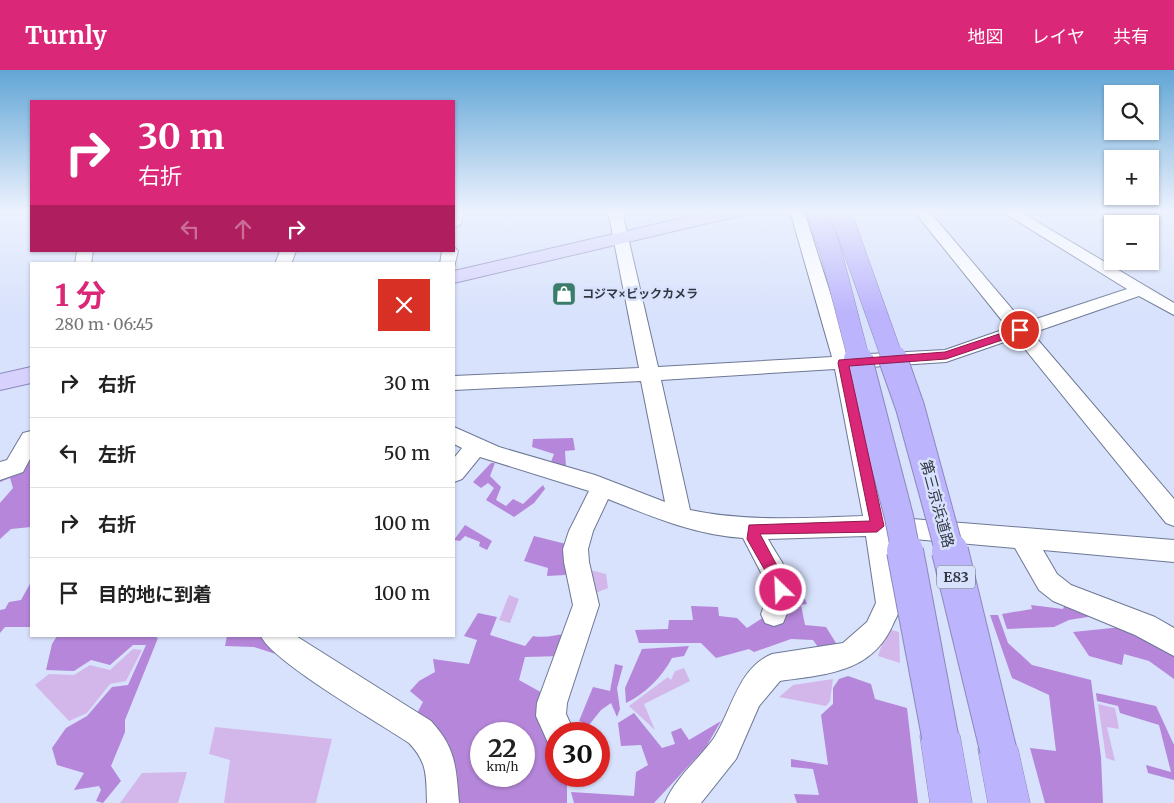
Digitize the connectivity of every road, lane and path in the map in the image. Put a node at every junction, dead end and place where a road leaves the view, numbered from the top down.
1 (593, 245) edge
2 (621, 245) edge
3 (807, 245) edge
4 (828, 245) edge
5 (852, 245) edge
6 (862, 245) edge
7 (949, 245) edge
8 (1064, 245) edge
9 (455, 277) edge
10 (1140, 290) junction
11 (1174, 310) edge
12 (1020, 330) junction
13 (843, 363) junction
14 (648, 374) junction
15 (30, 375) edge
16 (0, 382) edge
17 (455, 383) edge
18 (910, 407) junction
19 (455, 435) edge
20 (30, 441) edge
21 (477, 446) junction
22 (0, 471) edge
23 (455, 472) edge
24 (603, 487) junction
25 (1174, 516) edge
26 (680, 518) junction
27 (877, 526) junction
28 (753, 529) junction
29 (1023, 539) junction
30 (1174, 551) edge
31 (774, 614) dead end
32 (275, 637) edge
33 (1174, 643) edge
34 (554, 722) edge
35 (443, 803) edge
36 (681, 803) edge
37 (951, 803) edge
38 (1010, 803) edge

1 - 9 main road
2 - 14 street
3 - 13 street
4 - 37 highway, bridge
5 - 18 highway, 第三京浜道路 / E83, bridge
6 - 18 highway, bridge
7 - 12 street
8 - 10 street
10 - 11 street
10 - 12 street
12 - 13 street
12 - 25 street
13 - 14 street
13 - 27 street
14 - 17 street
14 - 26 street
15 - 16 main road
18 - 38 highway, 第三京浜道路 / E83, bridge
19 - 21 street
20 - 22 street
21 - 23 street
21 - 24 street
24 - 26 street
24 - 34 street
26 - 28 street
27 - 28 street
27 - 29 street
27 - 36 street
28 - 31 street
29 - 30 street
29 - 33 street
32 - 35 street

